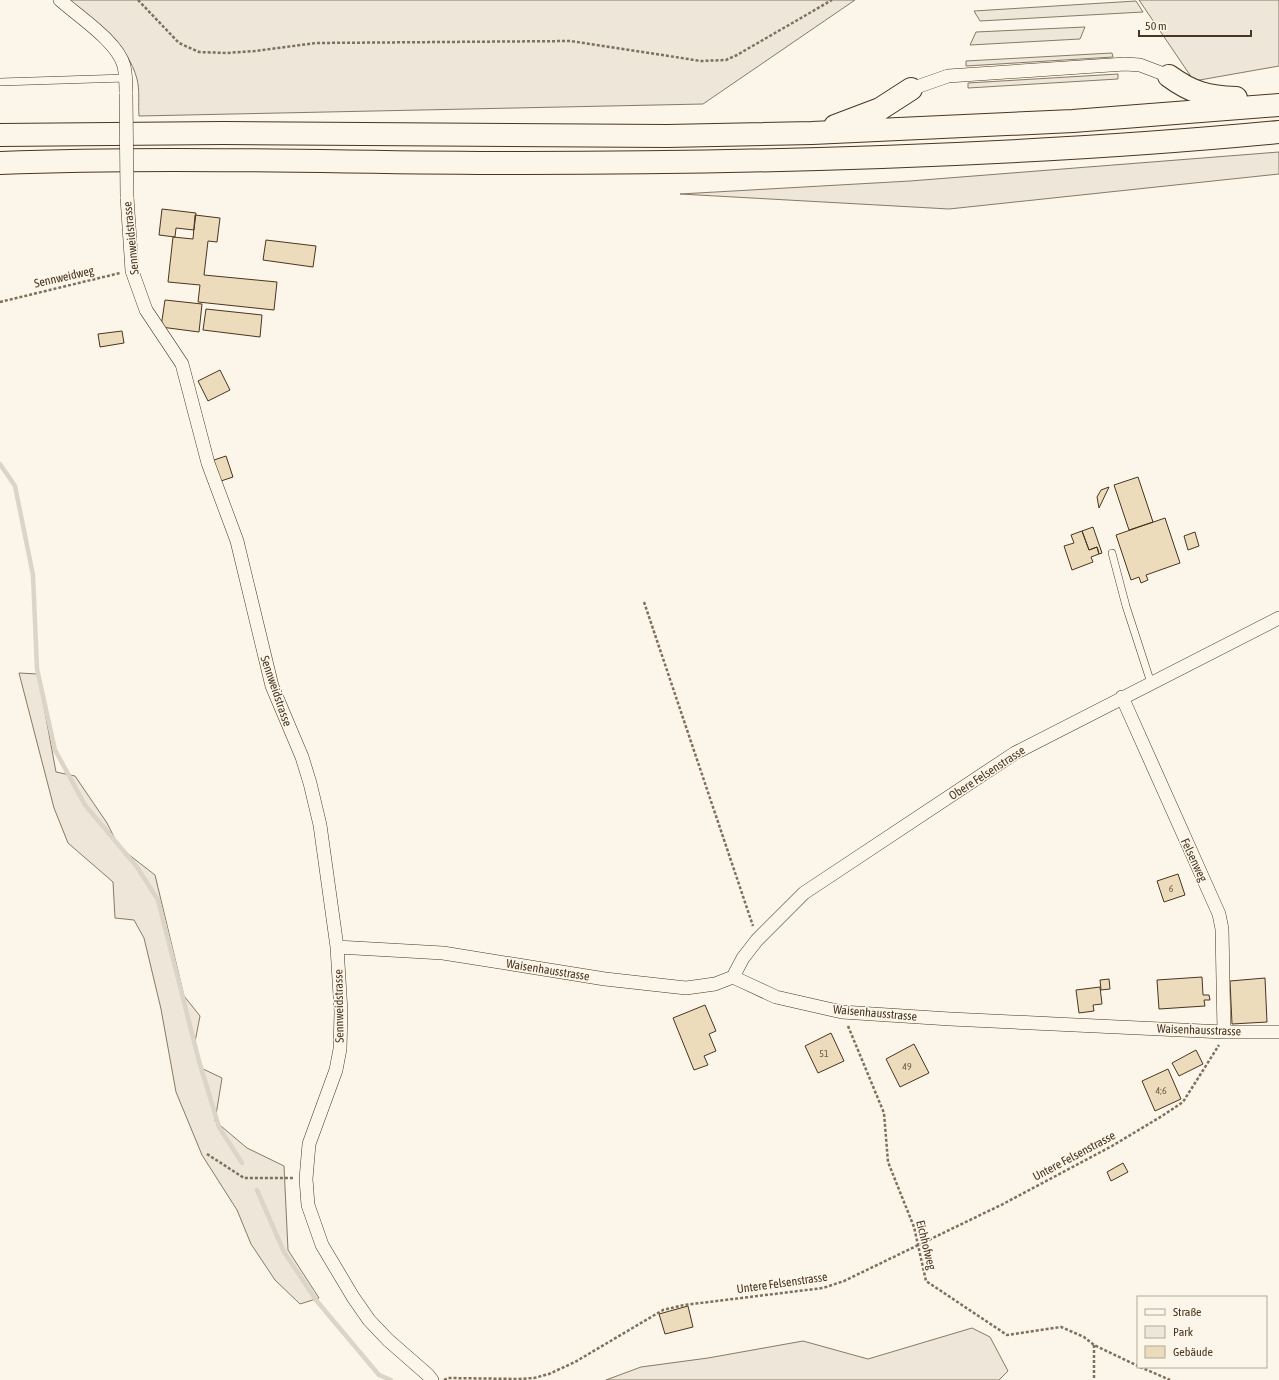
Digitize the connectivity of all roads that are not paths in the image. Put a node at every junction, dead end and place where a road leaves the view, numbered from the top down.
1 (60, 0) edge
2 (1169, 76) joint
3 (126, 78) junction
4 (0, 82) edge
5 (911, 89) joint
6 (1279, 100) edge
7 (1279, 105) edge
8 (1279, 132) edge
9 (812, 133) junction
10 (0, 135) edge
11 (0, 163) edge
12 (1112, 553) dead end
13 (1279, 618) edge
14 (1151, 683) junction
15 (1122, 697) junction
16 (337, 948) junction
17 (733, 977) junction
18 (1224, 1032) junction
19 (1279, 1032) edge
20 (432, 1380) edge

1 - 3 street, Sennweidstrasse
2 - 5 street
2 - 6 highway
3 - 4 lane
3 - 16 street, Sennweidstrasse, bridge
5 - 9 highway
7 - 9 highway
8 - 11 highway
9 - 10 highway
12 - 14 lane
13 - 14 street, Obere Felsenstrasse
14 - 15 street, Obere Felsenstrasse
15 - 17 street, Obere Felsenstrasse
15 - 18 street, Felsenweg
16 - 17 street, Waisenhausstrasse
16 - 20 street, Sennweidstrasse
17 - 18 street, Waisenhausstrasse
18 - 19 street, Waisenhausstrasse

